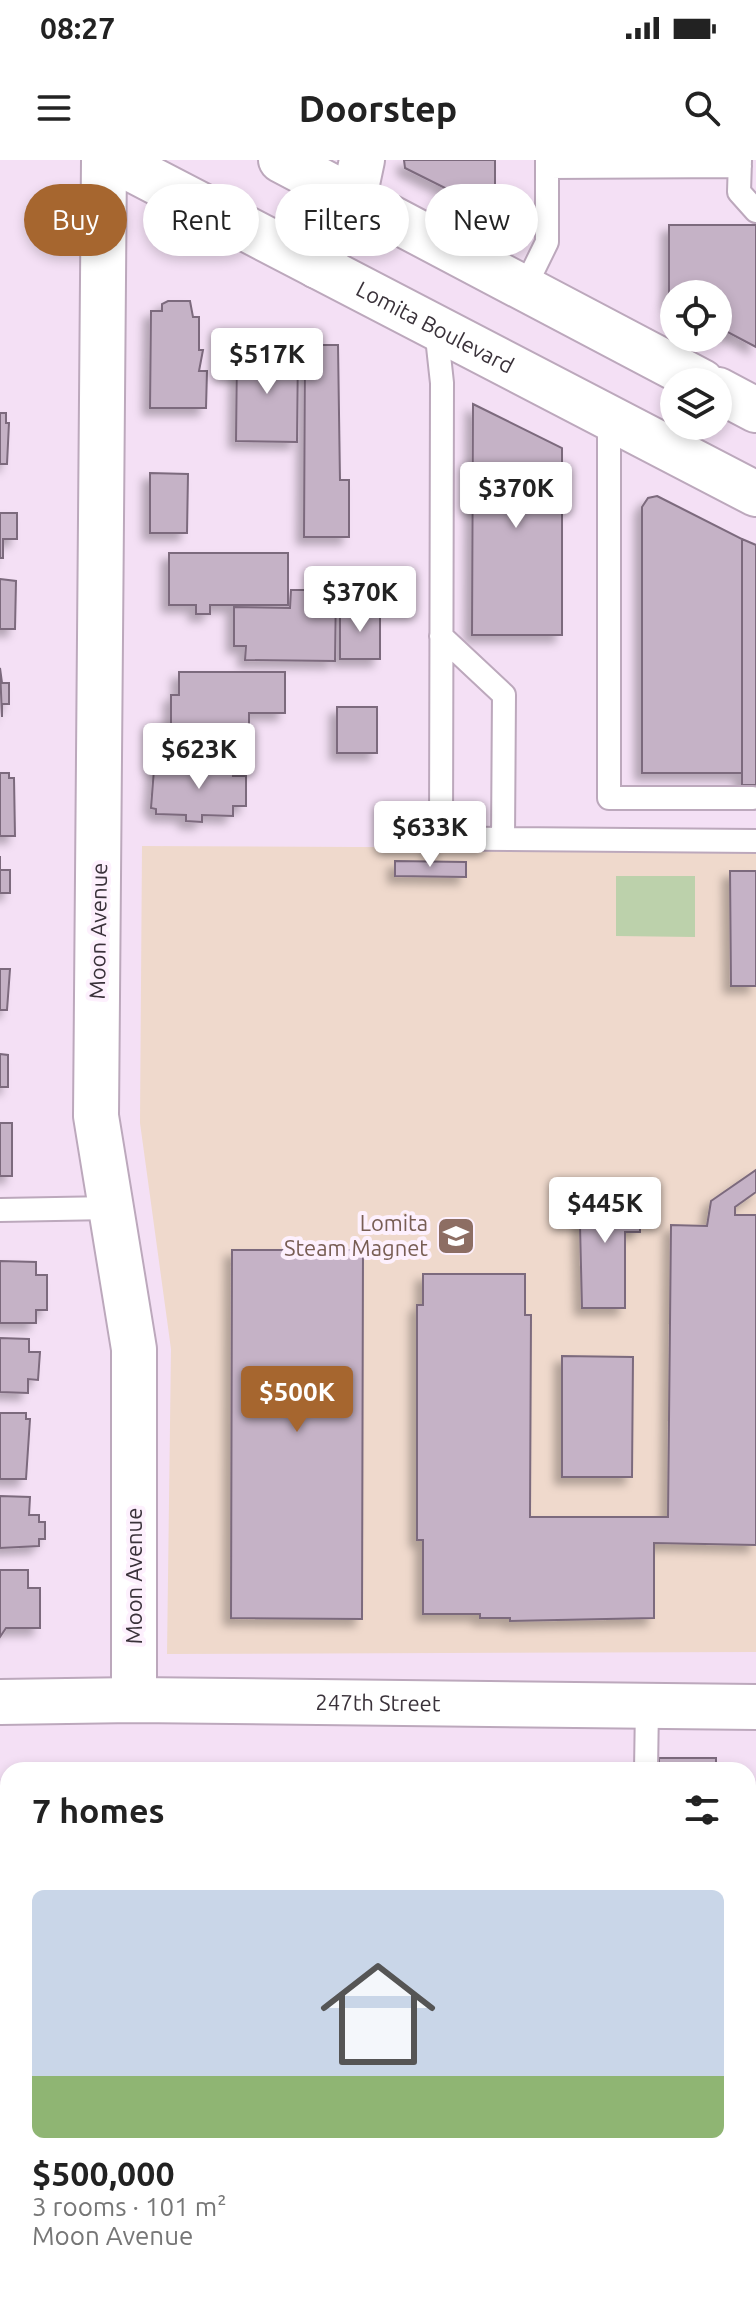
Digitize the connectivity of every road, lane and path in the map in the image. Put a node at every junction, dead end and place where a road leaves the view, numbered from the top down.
1 (104, 160) edge
2 (114, 160) edge
3 (281, 160) edge
4 (740, 163) edge
5 (547, 164) edge
6 (358, 179) edge
7 (756, 211) edge
8 (317, 266) junction
9 (524, 289) junction
10 (436, 328) junction
11 (675, 368) edge
12 (732, 397) edge
13 (756, 410) edge
14 (609, 417) junction
15 (756, 494) edge
16 (441, 636) junction
17 (753, 798) dead end
18 (390, 838) dead end
19 (441, 838) junction
20 (503, 839) junction
21 (756, 841) edge
22 (111, 1208) junction
23 (0, 1210) edge
24 (134, 1700) junction
25 (0, 1702) edge
26 (647, 1706) junction
27 (756, 1707) edge
28 (646, 1762) edge

1 - 22 street, Moon Avenue
2 - 8 street, Lomita Boulevard
3 - 6 street
4 - 5 lane
4 - 7 lane
5 - 9 lane
6 - 8 street
6 - 9 street
8 - 10 street, Lomita Boulevard
9 - 11 street
10 - 14 street, Lomita Boulevard
10 - 16 lane
12 - 13 street
14 - 15 street, Lomita Boulevard
14 - 17 lane
16 - 19 lane
16 - 20 lane
18 - 19 lane
19 - 20 lane
20 - 21 lane
22 - 23 lane
22 - 24 street, Moon Avenue
24 - 25 street, 247th Street
24 - 26 street, 247th Street
26 - 27 street, 247th Street
26 - 28 lane

